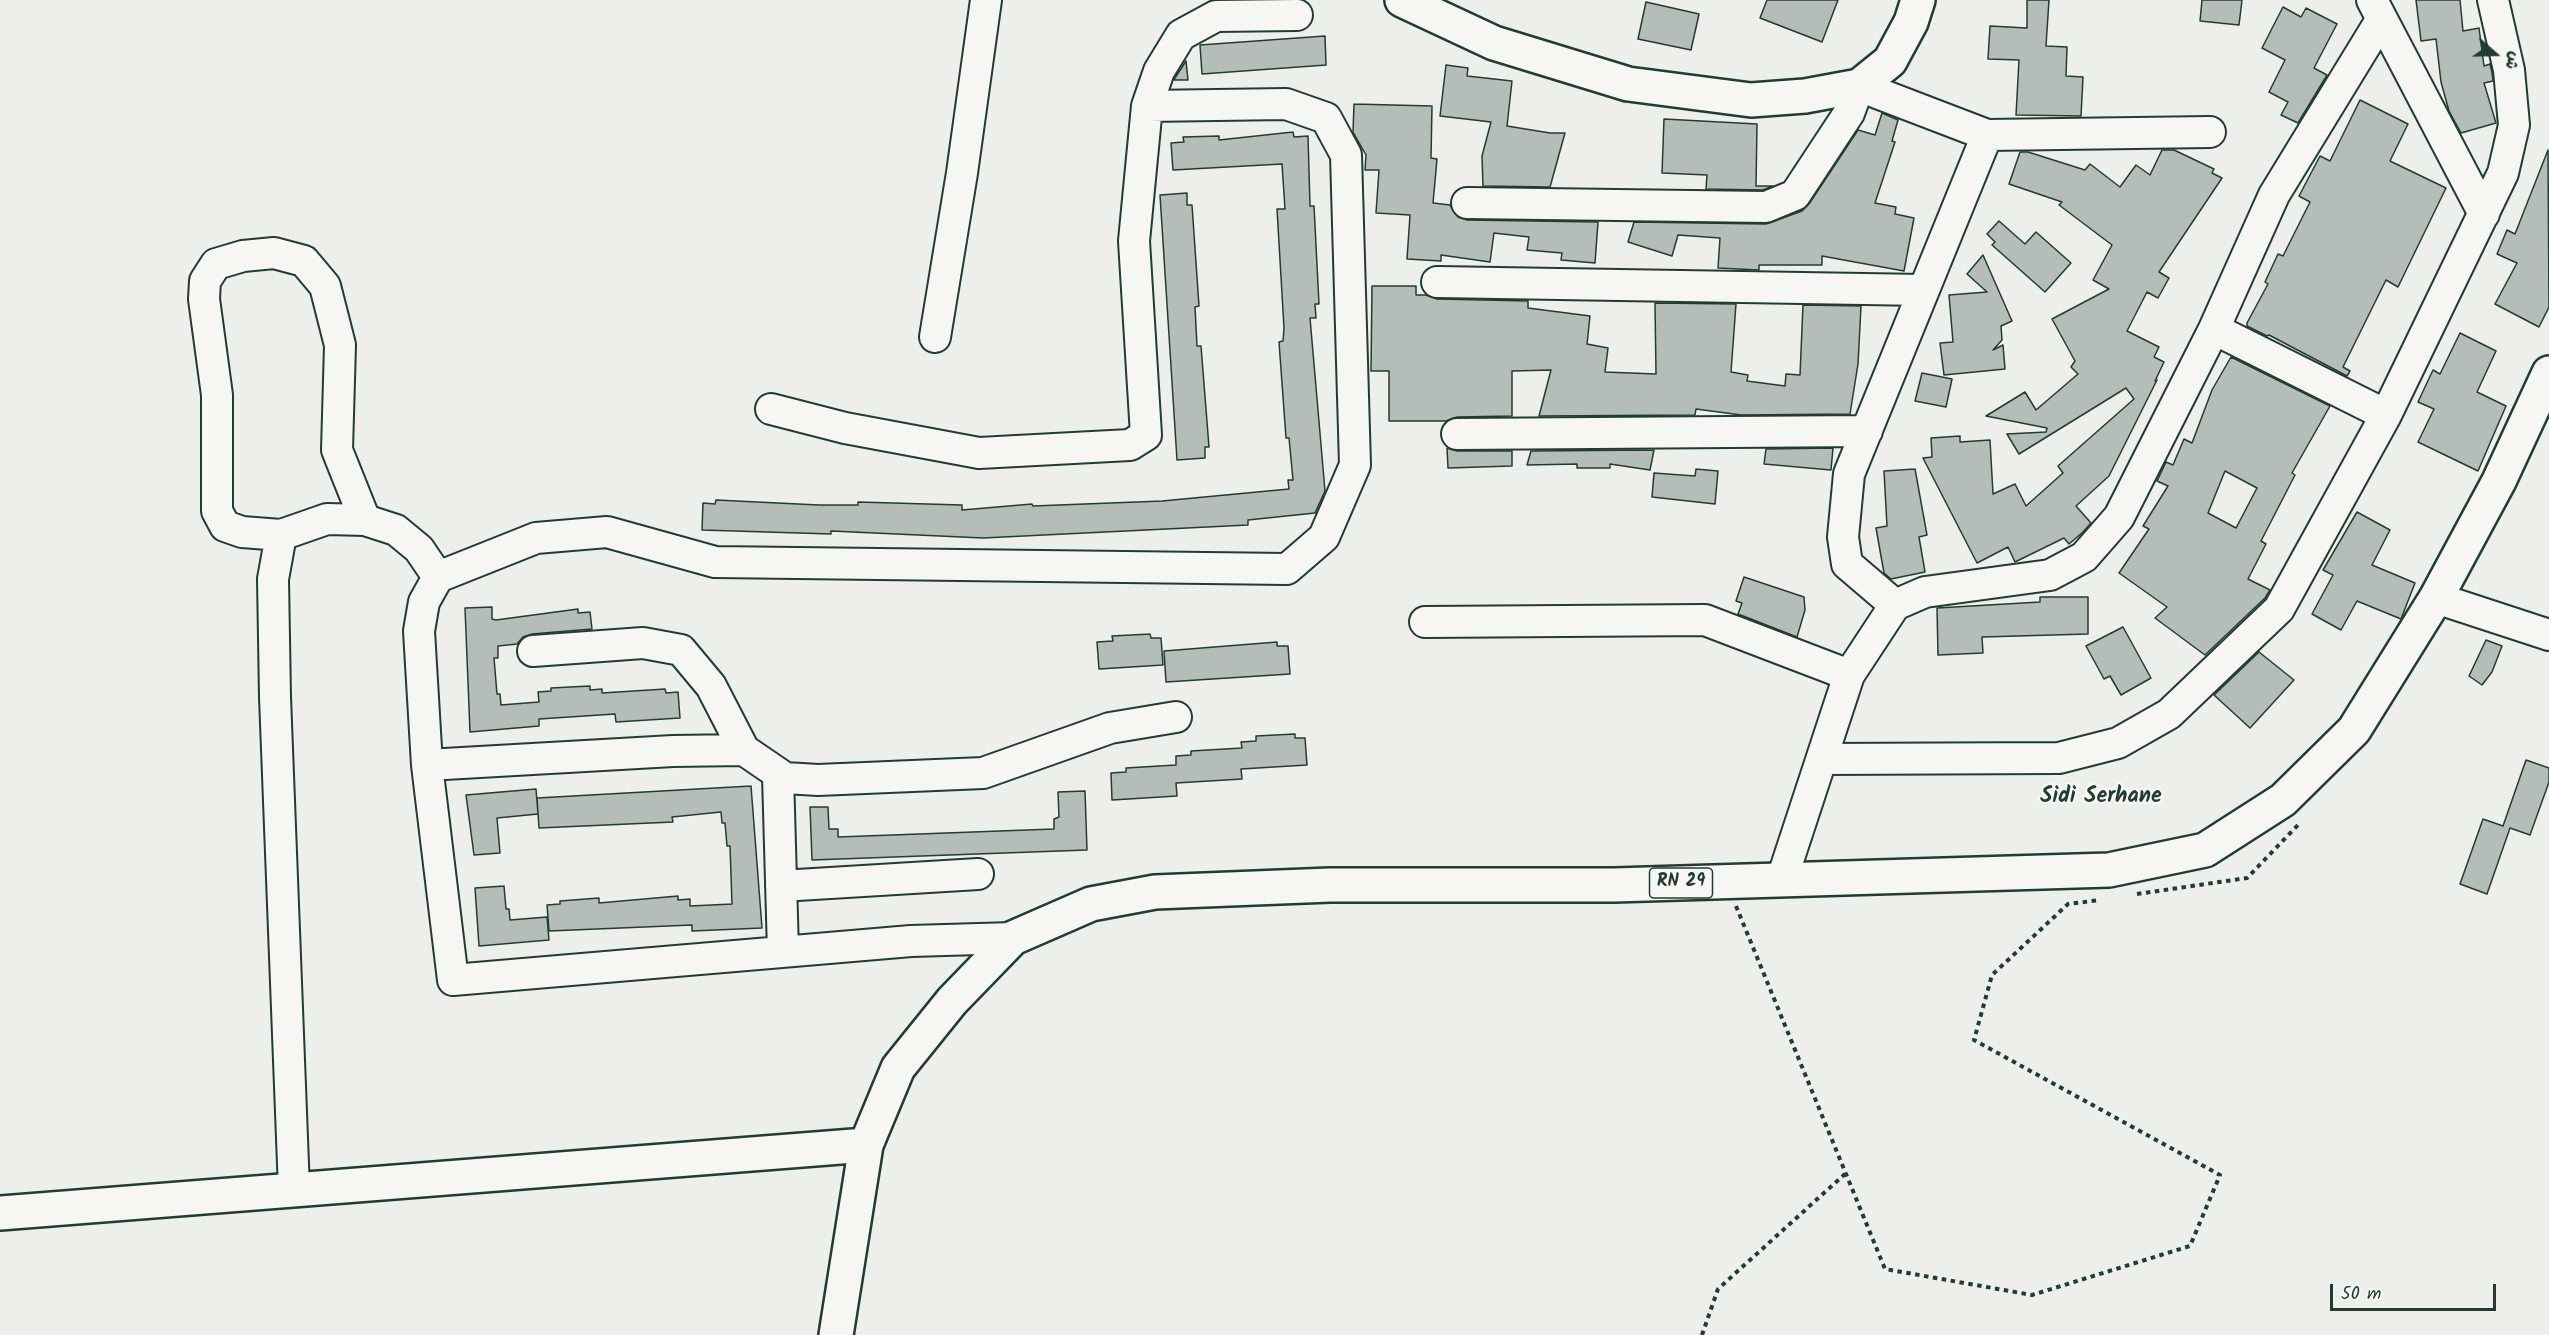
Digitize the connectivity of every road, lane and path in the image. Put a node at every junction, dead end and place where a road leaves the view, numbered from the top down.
1 (986, 0) edge
2 (1402, 0) edge
3 (1918, 0) edge
4 (2493, 0) edge
5 (2377, 10) edge
6 (1297, 15) dead end
7 (1859, 86) junction
8 (1147, 106) junction
9 (2210, 132) dead end
10 (1987, 135) junction
11 (1467, 203) dead end
12 (2484, 214) junction
13 (1437, 282) dead end
14 (1924, 290) junction
15 (2214, 329) junction
16 (935, 338) dead end
17 (2549, 373) edge
18 (771, 409) dead end
19 (2386, 415) junction
20 (1867, 431) junction
21 (1457, 434) dead end
22 (365, 520) junction
23 (281, 535) junction
24 (438, 577) junction
25 (2436, 598) junction
26 (1894, 605) junction
27 (1425, 622) dead end
28 (2549, 635) edge
29 (533, 651) dead end
30 (1849, 675) junction
31 (1176, 717) dead end
32 (744, 750) junction
33 (1822, 759) junction
34 (427, 765) junction
35 (778, 775) junction
36 (2283, 800) junction
37 (978, 873) dead end
38 (1782, 879) junction
39 (1725, 881) junction
40 (781, 886) junction
41 (2135, 894) dead end
42 (2102, 899) dead end
43 (1013, 938) junction
44 (783, 952) junction
45 (866, 1145) junction
46 (1846, 1173) junction
47 (294, 1190) junction
48 (0, 1213) edge
49 (836, 1335) edge
50 (1702, 1335) edge

1 - 16 street
2 - 7 main road
3 - 7 main road
4 - 12 street
5 - 12 street
5 - 15 street
6 - 8 street
7 - 10 street
7 - 11 street
8 - 18 street
8 - 24 street
9 - 10 street
10 - 14 street
12 - 19 street
13 - 14 street
14 - 20 street
15 - 19 street
15 - 26 street
17 - 25 main road, RN 29
19 - 33 street
20 - 21 street
20 - 26 street
22 - 23 street
22 - 23 street
22 - 24 street
23 - 47 street
24 - 34 street
25 - 28 street
25 - 36 main road, RN 29
26 - 30 street
27 - 30 street
29 - 32 street
30 - 33 street
31 - 35 street
32 - 34 street
32 - 35 street
33 - 38 street
34 - 44 street
35 - 40 street
36 - 38 main road, RN 29
36 - 41 path
37 - 40 street
38 - 39 main road, RN 29
39 - 43 main road, RN 29
39 - 46 path
40 - 44 street
42 - 46 path
43 - 44 street
43 - 45 main road, RN 29
45 - 47 main road
45 - 49 main road, RN 29
46 - 50 path
47 - 48 main road

